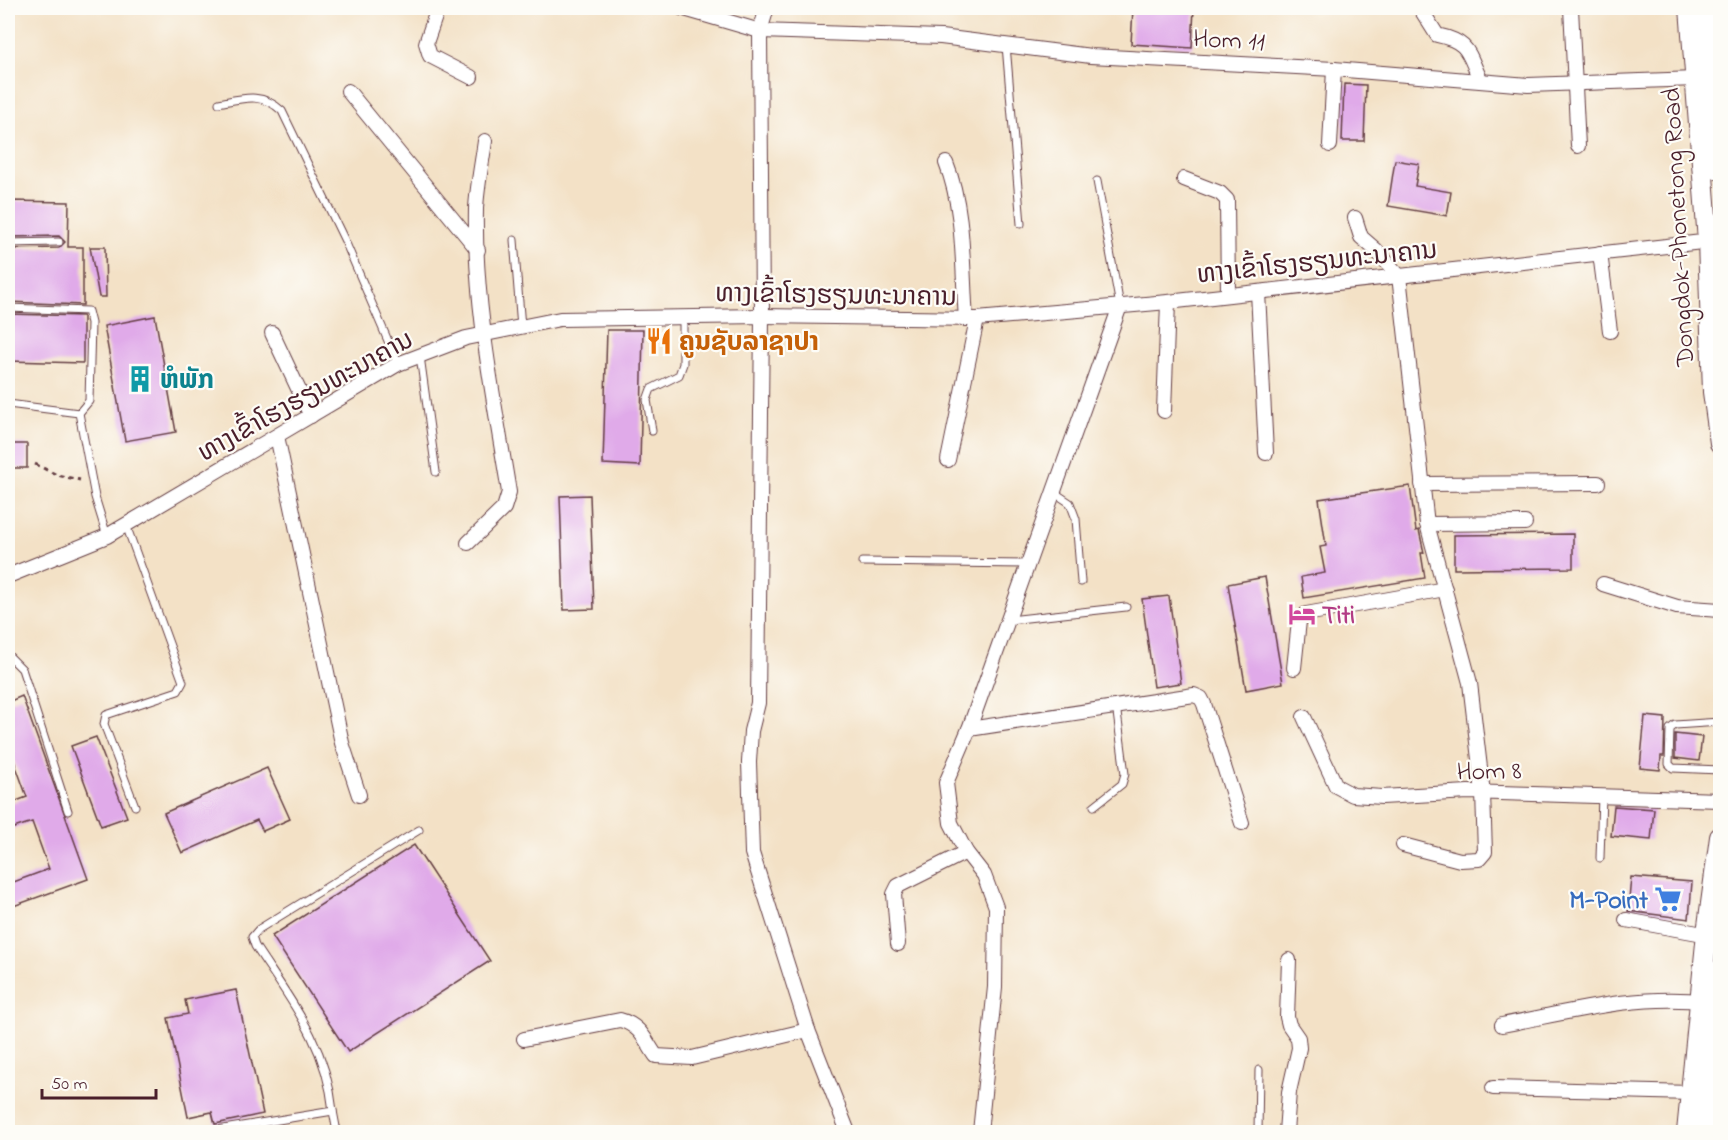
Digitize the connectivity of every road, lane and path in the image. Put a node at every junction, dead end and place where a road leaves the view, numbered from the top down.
1 (438, 8) edge
2 (767, 8) edge
3 (1420, 8) edge
4 (1571, 8) edge
5 (1690, 8) edge
6 (1709, 8) edge
7 (687, 9) edge
8 (760, 31) junction
9 (1006, 45) junction
10 (1335, 69) junction
11 (471, 77) dead end
12 (1696, 79) junction
13 (1481, 81) junction
14 (1576, 83) junction
15 (348, 91) dead end
16 (219, 103) dead end
17 (485, 141) dead end
18 (1330, 145) dead end
19 (1578, 146) dead end
20 (946, 163) dead end
21 (1720, 170) edge
22 (1184, 179) dead end
23 (1097, 181) dead end
24 (1355, 218) dead end
25 (1021, 224) dead end
26 (514, 240) dead end
27 (59, 242) dead end
28 (8, 243) edge
29 (478, 249) junction
30 (1715, 250) edge
31 (1600, 253) junction
32 (1399, 276) junction
33 (1258, 291) junction
34 (1228, 295) junction
35 (1167, 302) junction
36 (1120, 306) junction
37 (8, 308) edge
38 (683, 316) junction
39 (762, 316) junction
40 (971, 319) junction
41 (521, 327) junction
42 (1610, 332) dead end
43 (272, 333) dead end
44 (484, 334) junction
45 (420, 356) junction
46 (398, 364) junction
47 (8, 404) edge
48 (1164, 411) dead end
49 (79, 413) junction
50 (311, 416) junction
51 (652, 431) dead end
52 (277, 436) junction
53 (1720, 443) edge
54 (1266, 453) dead end
55 (948, 460) dead end
56 (35, 464) dead end
57 (436, 472) dead end
58 (1598, 483) dead end
59 (1422, 484) junction
60 (1055, 493) junction
61 (95, 497) junction
62 (1525, 523) dead end
63 (1427, 524) junction
64 (126, 525) junction
65 (107, 536) junction
66 (468, 543) dead end
67 (862, 562) dead end
68 (1029, 564) junction
69 (8, 576) edge
70 (1081, 582) dead end
71 (1603, 584) dead end
72 (1445, 589) junction
73 (1126, 607) dead end
74 (1720, 610) edge
75 (1009, 620) junction
76 (8, 655) edge
77 (1294, 668) dead end
78 (1116, 705) junction
79 (1304, 717) dead end
80 (1720, 722) edge
81 (969, 729) junction
82 (1720, 770) edge
83 (1483, 792) junction
84 (359, 795) dead end
85 (1602, 795) junction
86 (1720, 800) edge
87 (135, 806) dead end
88 (1094, 806) dead end
89 (68, 811) dead end
90 (1242, 823) dead end
91 (419, 830) dead end
92 (1720, 837) edge
93 (1403, 845) dead end
94 (966, 852) junction
95 (1600, 858) dead end
96 (1626, 920) dead end
97 (1714, 935) edge
98 (898, 944) dead end
99 (1289, 960) dead end
100 (1720, 970) edge
101 (1709, 1002) junction
102 (1502, 1025) dead end
103 (808, 1030) junction
104 (524, 1040) dead end
105 (1259, 1070) dead end
106 (1493, 1088) dead end
107 (1707, 1095) edge
108 (333, 1111) junction
109 (205, 1132) edge
110 (337, 1132) edge
111 (848, 1132) edge
112 (980, 1132) edge
113 (1258, 1132) edge
114 (1286, 1132) edge
115 (1688, 1132) edge
116 (1704, 1132) edge

1 - 11 street
2 - 8 street
3 - 13 street
4 - 14 street
5 - 12 main road, Dongdok-Phonetong Road
6 - 21 main road, Dongdok-Phonetong Road
7 - 8 street, Hom 11
8 - 9 street, Hom 11
8 - 39 street
9 - 10 street, Hom 11
9 - 25 lane
10 - 13 street, Hom 11
10 - 18 street
12 - 14 street, Hom 11
12 - 30 main road, Dongdok-Phonetong Road
13 - 14 street, Hom 11
14 - 19 street
15 - 29 street
16 - 46 lane
17 - 29 street
20 - 40 street
22 - 34 street
23 - 36 lane
24 - 32 street
26 - 41 lane
27 - 28 lane
29 - 44 street
30 - 31 street, ທາງເຂົ້າໂຮງຮຽນທະນາຄານ
30 - 53 main road, Dongdok-Phonetong Road
31 - 32 street, ທາງເຂົ້າໂຮງຮຽນທະນາຄານ
31 - 42 street
32 - 33 street, ທາງເຂົ້າໂຮງຮຽນທະນາຄານ
32 - 59 street
33 - 34 street, ທາງເຂົ້າໂຮງຮຽນທະນາຄານ
33 - 54 street
34 - 35 street, ທາງເຂົ້າໂຮງຮຽນທະນາຄານ
35 - 36 street, ທາງເຂົ້າໂຮງຮຽນທະນາຄານ
35 - 48 street
36 - 40 street, ທາງເຂົ້າໂຮງຮຽນທະນາຄານ
36 - 60 street
37 - 49 lane
38 - 39 street, ທາງເຂົ້າໂຮງຮຽນທະນາຄານ
38 - 41 street, ທາງເຂົ້າໂຮງຮຽນທະນາຄານ
38 - 51 lane
39 - 40 street, ທາງເຂົ້າໂຮງຮຽນທະນາຄານ
39 - 103 street
40 - 55 street
41 - 44 street, ທາງເຂົ້າໂຮງຮຽນທະນາຄານ
43 - 50 street
44 - 45 street, ທາງເຂົ້າໂຮງຮຽນທະນາຄານ
44 - 66 street
45 - 46 street, ທາງເຂົ້າໂຮງຮຽນທະນາຄານ
45 - 57 lane
46 - 50 street, ທາງເຂົ້າໂຮງຮຽນທະນາຄານ
47 - 49 lane
49 - 61 lane
50 - 52 street, ທາງເຂົ້າໂຮງຮຽນທະນາຄານ
52 - 64 street, ທາງເຂົ້າໂຮງຮຽນທະນາຄານ
52 - 84 street
56 - 61 path
58 - 59 street
59 - 63 street
60 - 68 street
60 - 70 lane
61 - 65 lane
62 - 63 street
63 - 72 street
64 - 65 street, ທາງເຂົ້າໂຮງຮຽນທະນາຄານ
64 - 87 lane
65 - 69 street, ທາງເຂົ້າໂຮງຮຽນທະນາຄານ
67 - 68 lane
68 - 75 street
71 - 74 street
72 - 77 street
72 - 83 street
73 - 75 lane
75 - 81 street
76 - 89 lane
78 - 81 street
78 - 88 lane
78 - 90 street
79 - 83 street, Hom 8
80 - 82 lane
81 - 94 street
83 - 85 street, Hom 8
83 - 93 street
85 - 86 street, Hom 8
85 - 95 lane
91 - 108 lane
92 - 97 main road
94 - 98 street
94 - 112 street
96 - 97 street
97 - 101 main road
99 - 114 street
100 - 101 main road
101 - 102 street
101 - 107 main road
103 - 104 street
103 - 111 street
105 - 113 lane
106 - 107 street
107 - 115 main road
107 - 116 main road
108 - 109 lane
108 - 110 lane

